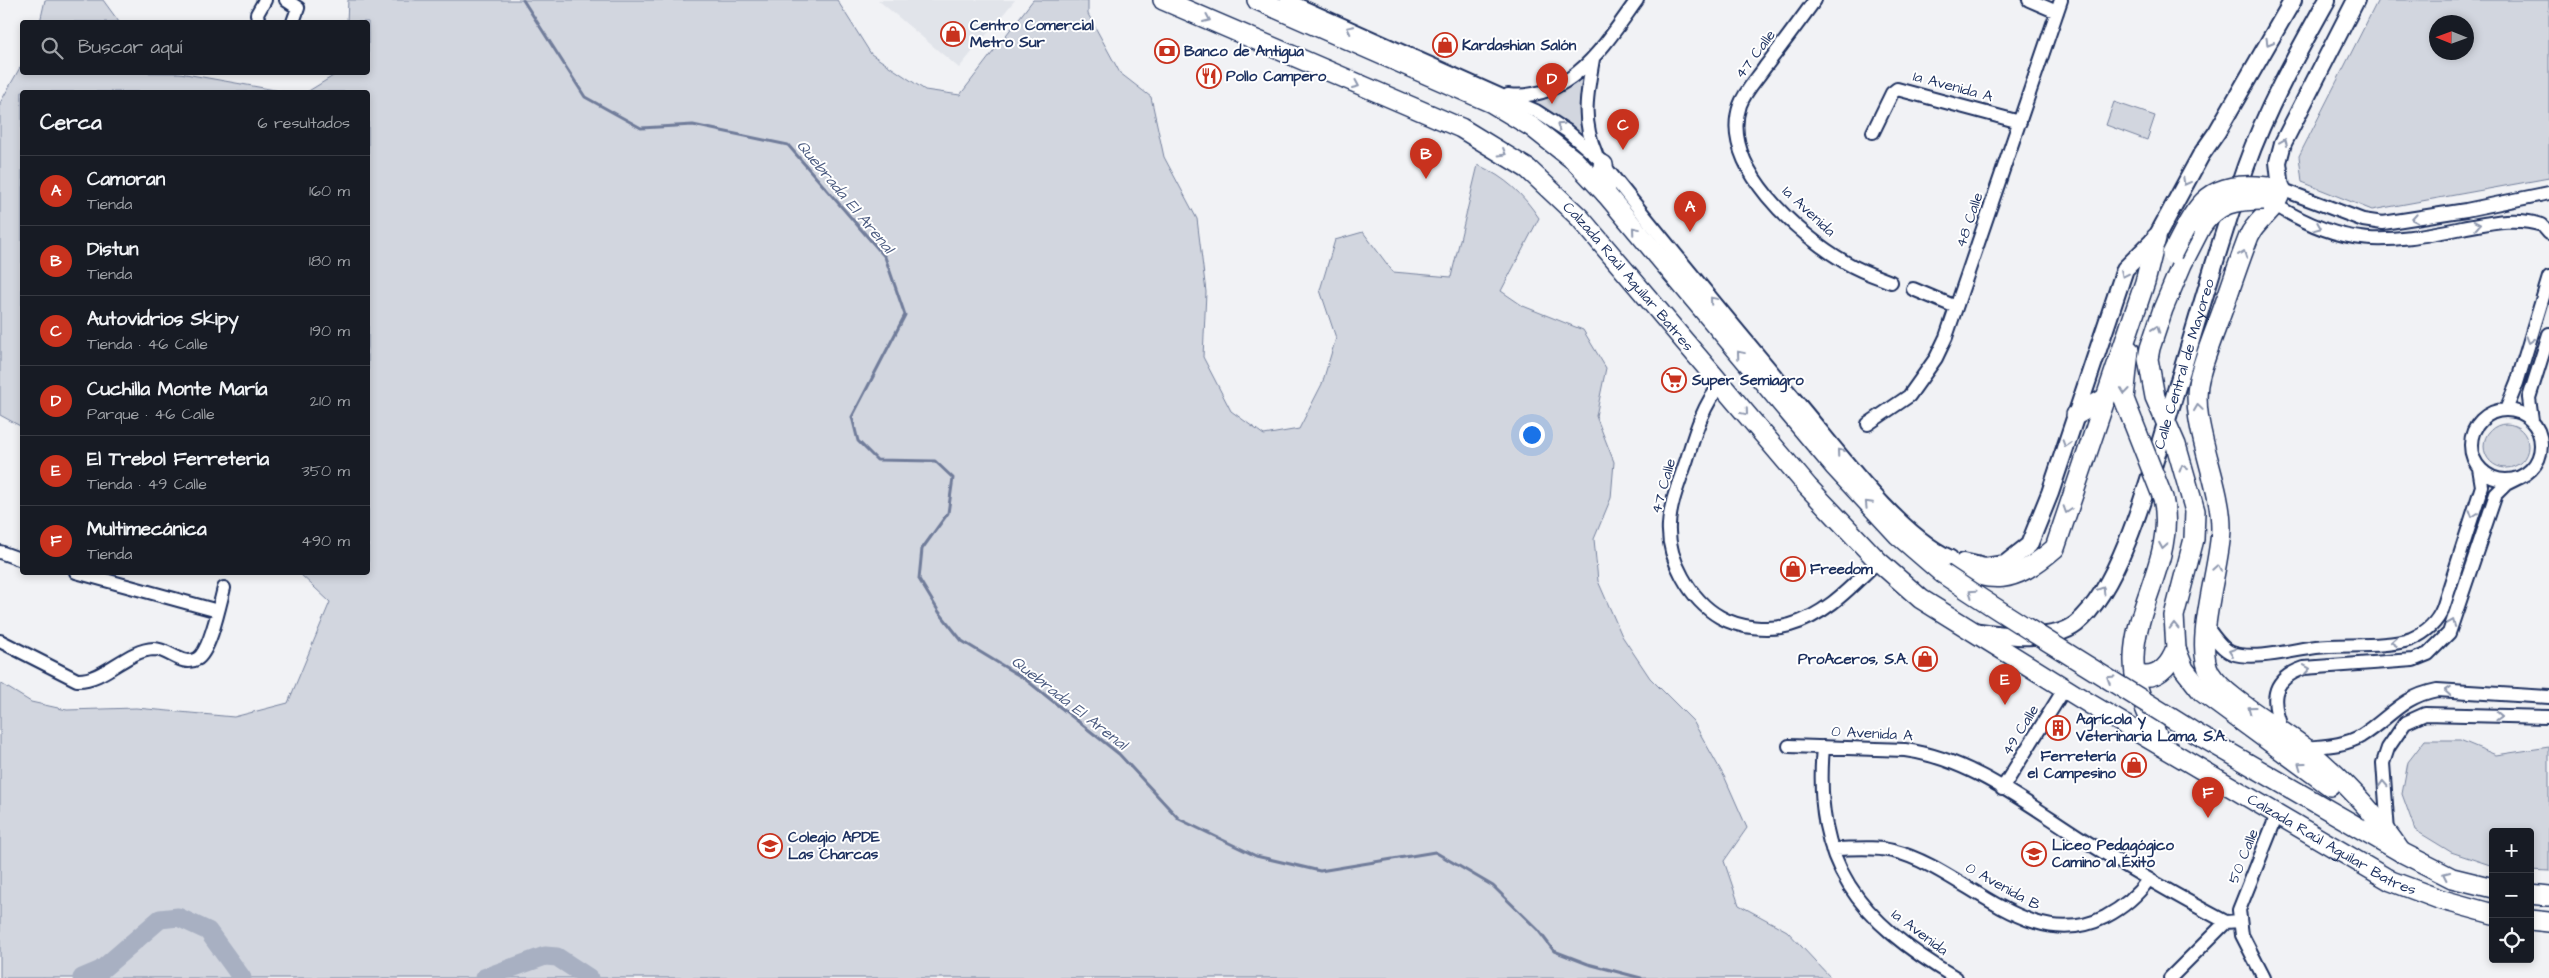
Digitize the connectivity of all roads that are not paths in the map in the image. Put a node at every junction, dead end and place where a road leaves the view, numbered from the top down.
1 (286, 0) edge
2 (1163, 0) edge
3 (1257, 0) edge
4 (1287, 0) edge
5 (1637, 0) edge
6 (1815, 0) edge
7 (2029, 0) edge
8 (2294, 0) edge
9 (2327, 0) edge
10 (2356, 0) edge
11 (261, 1) edge
12 (2059, 6) edge
13 (258, 20) edge
14 (294, 20) edge
15 (1594, 59) junction
16 (1498, 94) junction
17 (2020, 122) junction
18 (1873, 132) dead end
19 (1736, 134) joint
20 (1600, 161) junction
21 (2549, 193) edge
22 (1606, 194) junction
23 (2272, 195) junction
24 (2547, 229) edge
25 (2156, 238) junction
26 (2549, 277) edge
27 (1891, 282) dead end
28 (2145, 282) junction
29 (1913, 289) dead end
30 (1956, 307) junction
31 (2128, 329) junction
32 (2549, 334) edge
33 (1721, 384) junction
34 (2106, 398) junction
35 (2506, 410) junction
36 (2076, 415) junction
37 (2164, 417) junction
38 (2532, 422) junction
39 (1868, 424) dead end
40 (2479, 468) junction
41 (2518, 478) junction
42 (0, 552) edge
43 (1926, 558) junction
44 (20, 559) edge
45 (1878, 561) junction
46 (1959, 567) junction
47 (87, 575) edge
48 (224, 588) dead end
49 (218, 611) junction
50 (2206, 626) junction
51 (1970, 631) junction
52 (0, 641) edge
53 (2176, 649) junction
54 (2135, 674) junction
55 (2065, 688) junction
56 (2549, 697) edge
57 (2549, 717) edge
58 (2283, 732) junction
59 (1789, 746) dead end
60 (2162, 746) junction
61 (1823, 747) junction
62 (2305, 748) junction
63 (2002, 789) junction
64 (2278, 815) junction
65 (2392, 843) junction
66 (1832, 849) junction
67 (2148, 880) junction
68 (2489, 887) edge
69 (2534, 894) edge
70 (2549, 896) edge
71 (2489, 913) edge
72 (2235, 918) junction
73 (2534, 920) edge
74 (2549, 922) edge
75 (1956, 978) edge
76 (2170, 978) edge
77 (2264, 978) edge

1 - 14 street
2 -> 33 highway, Calzada Raúl Aguilar Batres
3 - 22 highway, Calzada Raúl Aguilar Batres
16 -> 4 street
5 - 15 street
6 - 19 street, 47 Calle
7 - 12 street
8 -> 25 main road
9 - 37 main road, Calle Central de Mayoreo
23 -> 10 main road
11 - 13 street
12 - 17 street, 48 Calle
15 - 16 street
15 - 20 street
20 -> 16 street
17 - 18 street, 1a Avenida A
17 - 30 street, 48 Calle
19 - 27 street, 1a Avenida
20 - 22 highway
46 -> 20 street
21 -> 23 street
43 -> 22 highway, Calzada Raúl Aguilar Batres
23 -> 24 street
23 - 28 highway, bridge
37 -> 23 highway, bridge
50 -> 23 highway
25 - 28 highway
25 -> 36 main road
26 -> 35 street
28 - 31 highway
29 - 30 street
30 - 39 street, 48 Calle
31 - 34 highway
31 -> 54 highway, bridge
32 - 38 street
33 -> 45 highway, Calzada Raúl Aguilar Batres
33 - 45 street, 47 Calle
34 - 36 highway
34 -> 46 highway
35 - 38 street
35 - 40 street
36 -> 46 main road
51 -> 37 main road, Calle Central de Mayoreo
53 -> 37 highway
38 - 41 street
40 - 41 street
40 -> 50 street
58 -> 41 street
42 - 44 street
43 - 46 highway, Calzada Raúl Aguilar Batres
43 - 46 highway
45 - 51 highway, Calzada Raúl Aguilar Batres
65 -> 46 highway, Calzada Raúl Aguilar Batres, bridge
47 - 49 street
48 - 49 street
49 - 52 street
58 -> 50 highway
51 - 55 highway, Calzada Raúl Aguilar Batres
53 - 54 highway
65 -> 53 highway
54 - 60 highway
55 - 60 highway, Calzada Raúl Aguilar Batres
55 - 63 street, 49 Calle
56 -> 62 street
65 -> 57 street
58 - 62 highway
59 - 61 street, 0 Avenida A
60 - 64 highway, Calzada Raúl Aguilar Batres
61 - 63 street, 0 Avenida A
61 - 66 street, 1a Avenida
62 - 65 highway
63 - 67 street, 0 Avenida A
64 - 71 highway, Calzada Raúl Aguilar Batres
64 - 72 street, 50 Calle
68 -> 65 highway, Calzada Raúl Aguilar Batres
66 - 67 street, 0 Avenida B
66 - 75 street, 1a Avenida
67 - 72 street, 0 Avenida A
69 - 70 highway
72 - 76 street, 50 Calle
72 - 77 street
73 - 74 highway

